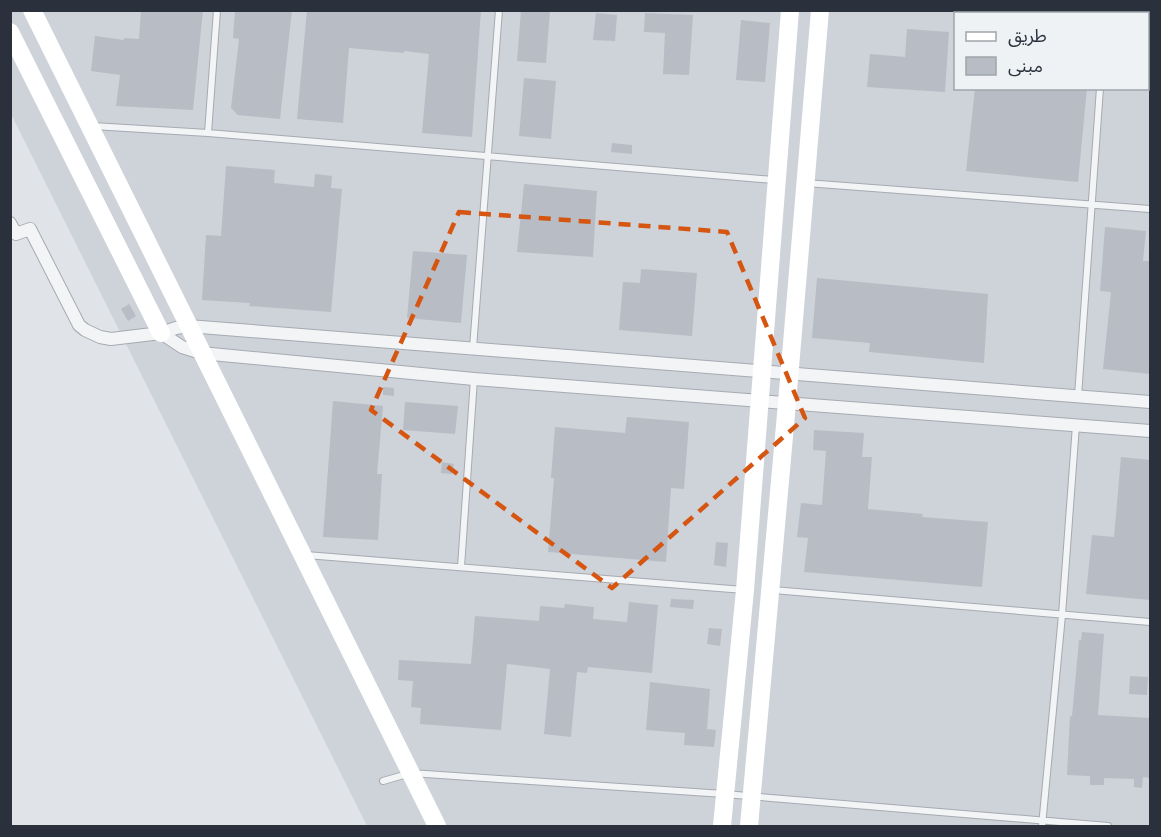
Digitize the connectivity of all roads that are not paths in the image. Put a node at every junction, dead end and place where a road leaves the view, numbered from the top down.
1 (32, 10) edge
2 (217, 10) edge
3 (499, 10) edge
4 (790, 10) edge
5 (820, 10) edge
6 (1045, 10) edge
7 (1064, 12) edge
8 (10, 32) edge
9 (1100, 90) edge
10 (89, 126) junction
11 (208, 133) junction
12 (488, 157) junction
13 (777, 180) junction
14 (806, 183) junction
15 (1092, 205) junction
16 (1150, 209) edge
17 (10, 224) edge
18 (188, 326) junction
19 (160, 333) junction
20 (473, 348) junction
21 (201, 353) junction
22 (762, 371) junction
23 (790, 373) junction
24 (474, 379) junction
25 (1078, 396) junction
26 (760, 401) junction
27 (1150, 402) edge
28 (787, 403) junction
29 (1076, 426) junction
30 (1150, 431) edge
31 (302, 555) junction
32 (460, 567) junction
33 (745, 590) junction
34 (769, 590) junction
35 (1062, 615) junction
36 (1150, 622) edge
37 (411, 773) junction
38 (383, 781) dead end
39 (724, 794) junction
40 (752, 797) junction
41 (1042, 824) edge
42 (437, 826) edge
43 (722, 826) edge
44 (749, 826) edge
45 (1108, 826) edge

1 - 10 street
2 - 11 lane
3 - 12 lane
4 - 13 street
5 - 14 street
6 - 7 street
8 - 19 street
9 - 15 lane
10 - 11 lane
10 - 18 street
11 - 12 lane
12 - 13 lane
12 - 20 lane
13 - 22 street
14 - 15 lane
14 - 23 street
15 - 16 lane
15 - 25 lane
17 - 19 street
18 - 19 street
18 - 20 street
18 - 21 street
19 - 21 street
20 - 22 street
21 - 24 street
21 - 31 street
22 - 23 street
22 - 26 street
23 - 25 street
23 - 28 street
24 - 26 street
24 - 32 lane
25 - 27 street
26 - 28 street
26 - 33 street
28 - 29 street
28 - 34 street
29 - 30 street
29 - 35 lane
31 - 32 lane
31 - 37 street
32 - 33 lane
33 - 39 street
34 - 35 lane
34 - 40 street
35 - 36 lane
35 - 41 lane
37 - 38 lane
37 - 39 lane
37 - 42 street
39 - 40 lane
39 - 43 street
40 - 41 lane
40 - 44 street
41 - 45 lane

